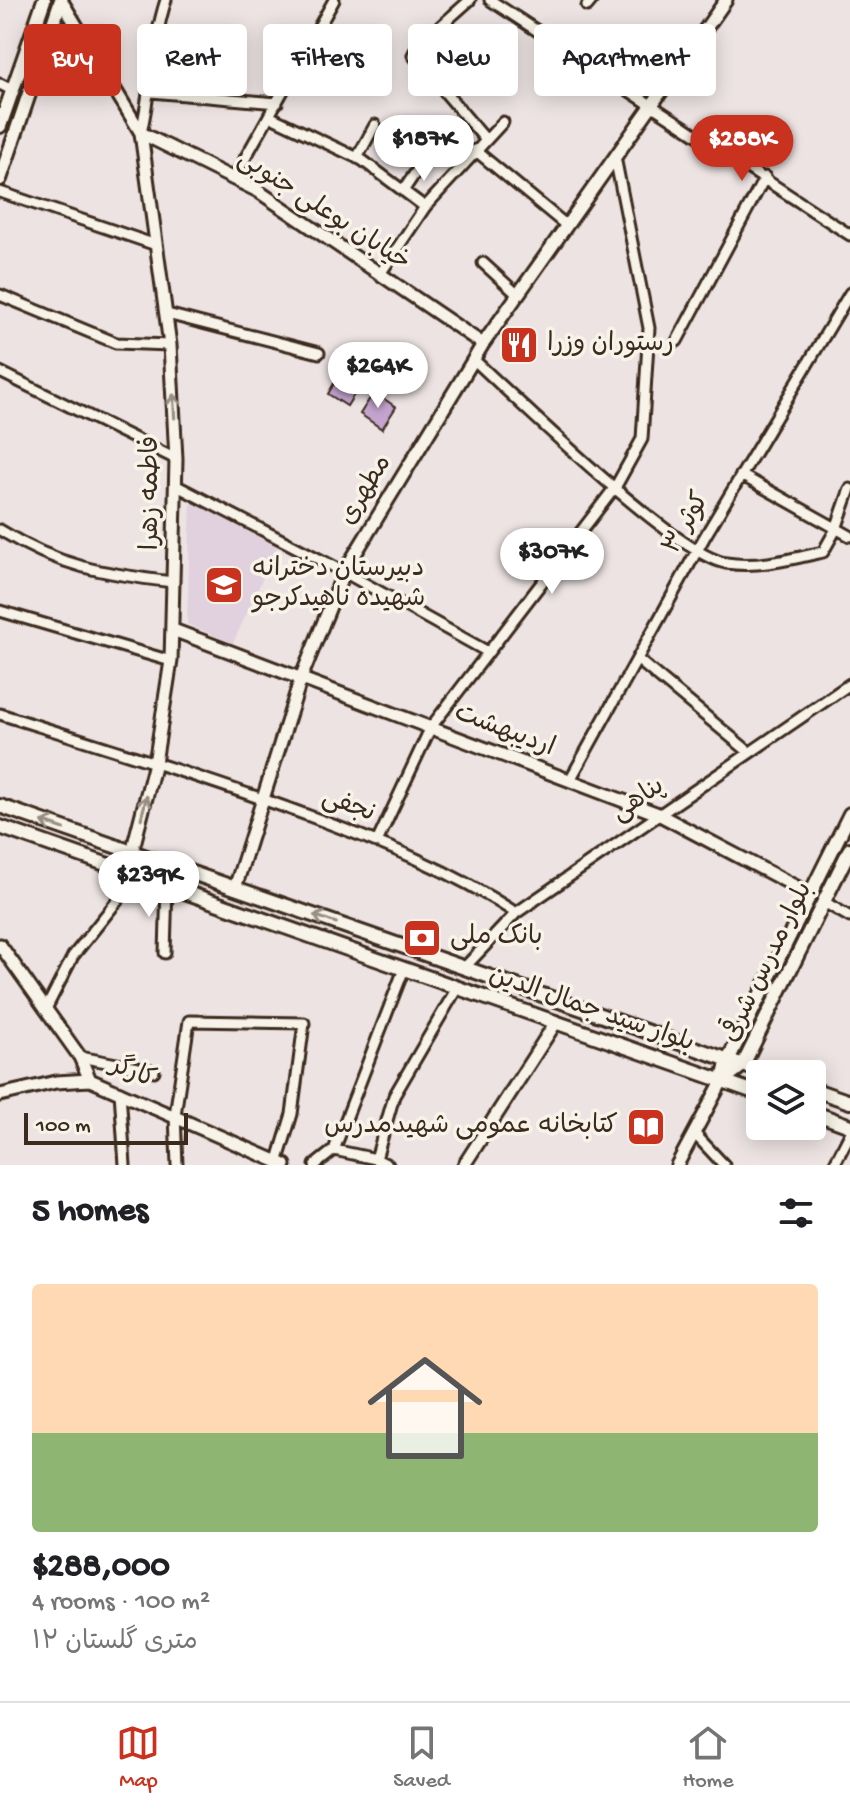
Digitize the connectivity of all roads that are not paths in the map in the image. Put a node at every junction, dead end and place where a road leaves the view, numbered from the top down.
1 (44, 0) edge
2 (61, 0) edge
3 (166, 0) edge
4 (334, 0) edge
5 (470, 0) edge
6 (490, 0) edge
7 (726, 0) edge
8 (53, 24) edge
9 (77, 24) edge
10 (158, 24) edge
11 (0, 84) edge
12 (12, 90) junction
13 (28, 96) edge
14 (120, 96) edge
15 (150, 96) edge
16 (197, 96) edge
17 (277, 103) junction
18 (650, 107) junction
19 (269, 116) junction
20 (503, 122) dead end
21 (375, 125) dead end
22 (0, 126) edge
23 (141, 133) junction
24 (486, 140) junction
25 (432, 148) dead end
26 (475, 150) junction
27 (615, 157) junction
28 (357, 158) junction
29 (765, 177) junction
30 (234, 178) junction
31 (0, 179) edge
32 (403, 191) junction
33 (0, 192) edge
34 (425, 207) junction
35 (567, 226) junction
36 (850, 235) edge
37 (156, 245) junction
38 (483, 263) dead end
39 (380, 274) junction
40 (850, 293) edge
41 (0, 295) edge
42 (518, 295) junction
43 (167, 314) junction
44 (677, 341) dead end
45 (483, 344) junction
46 (170, 345) junction
47 (319, 353) dead end
48 (473, 359) junction
49 (0, 372) edge
50 (176, 459) junction
51 (741, 475) junction
52 (175, 485) junction
53 (616, 486) junction
54 (850, 489) edge
55 (836, 529) junction
56 (0, 530) edge
57 (850, 536) edge
58 (696, 551) junction
59 (344, 572) junction
60 (173, 582) junction
61 (0, 611) edge
62 (173, 630) junction
63 (488, 652) junction
64 (637, 659) junction
65 (171, 661) junction
66 (301, 678) junction
67 (850, 684) edge
68 (0, 714) edge
69 (431, 727) junction
70 (749, 752) junction
71 (155, 763) junction
72 (570, 780) junction
73 (263, 799) junction
74 (0, 806) edge
75 (658, 814) junction
76 (850, 814) edge
77 (0, 827) edge
78 (377, 842) junction
79 (850, 849) edge
80 (132, 852) junction
81 (138, 875) junction
82 (167, 885) junction
83 (235, 888) junction
84 (810, 894) junction
85 (824, 902) junction
86 (516, 913) junction
87 (850, 917) edge
88 (356, 930) junction
89 (0, 945) edge
90 (349, 949) junction
91 (165, 953) dead end
92 (464, 968) junction
93 (404, 969) junction
94 (457, 988) junction
95 (47, 1007) junction
96 (556, 1022) junction
97 (80, 1057) junction
98 (728, 1060) junction
99 (743, 1065) junction
100 (746, 1066) edge
101 (154, 1071) dead end
102 (90, 1080) junction
103 (722, 1081) junction
104 (746, 1089) edge
105 (120, 1092) junction
106 (826, 1094) edge
107 (0, 1095) edge
108 (850, 1102) edge
109 (175, 1115) junction
110 (826, 1117) edge
111 (850, 1126) edge
112 (694, 1133) junction
113 (850, 1134) edge
114 (334, 1150) junction
115 (376, 1159) junction
116 (281, 1163) edge
117 (125, 1165) edge
118 (177, 1165) edge
119 (315, 1165) edge
120 (388, 1165) edge
121 (464, 1165) edge
122 (677, 1165) edge
123 (724, 1165) edge
124 (834, 1165) edge

1 - 12 main road
2 - 8 main road
2 - 9 street
3 - 10 street
4 - 17 street
5 - 24 street
6 - 18 street
7 - 18 street, مطهری
11 - 12 street
12 - 22 main road
13 - 31 main road
14 - 23 street
15 - 23 street
16 - 17 street
17 - 19 street
18 - 27 street, مطهری
18 - 29 street
19 - 28 street
19 - 30 street
20 - 24 street
21 - 28 street
23 - 30 street, خیابان بوعلی جنوبی
23 - 37 street, فاطمه زهرا
24 - 26 street
25 - 32 street
26 - 34 street
26 - 35 street
27 - 35 street, مطهری
27 - 53 street
28 - 32 street
29 - 36 street
29 - 44 street
30 - 39 street, خیابان بوعلی جنوبی
32 - 34 street
33 - 37 street
34 - 39 street
35 - 42 street, مطهری
37 - 43 street, فاطمه زهرا
38 - 42 street
39 - 45 street, خیابان بوعلی جنوبی
40 - 51 street, کوثر ۳
41 - 46 street
42 - 45 street, مطهری
43 - 46 street, فاطمه زهرا
43 - 47 street
45 - 48 street, مطهری
50 -> 46 street, فاطمه زهرا
48 - 53 street
48 - 59 street, مطهری
49 - 50 street
50 - 52 street, فاطمه زهرا
51 - 55 street
51 - 58 street, کوثر ۳
52 - 59 street
52 - 60 street, فاطمه زهرا
53 - 58 street
53 - 63 street
54 - 55 street
55 - 57 street
55 - 58 street
56 - 60 street
58 - 64 street, کوثر ۳
59 - 63 street
59 - 66 street, مطهری
60 - 62 street, فاطمه زهرا
61 - 65 street
62 - 65 street, فاطمه زهرا
62 - 66 street, اردیبهشت
63 - 69 street
64 - 70 street
64 - 72 street, کوثر ۳
65 - 71 street, فاطمه زهرا
66 - 69 street, اردیبهشت
66 - 73 street, مطهری
67 - 70 street, پناهی
68 - 71 street, نجفی
69 - 72 street, اردیبهشت
69 - 78 street
70 - 75 street, پناهی
71 - 73 street, نجفی
80 -> 71 street, فاطمه زهرا
72 - 75 street, اردیبهشت
73 - 78 street, نجفی
73 - 83 street, مطهری
80 -> 74 main road, بلوار سید جمال الدین
75 - 84 street, اردیبهشت
75 - 86 street, پناهی
76 - 84 main road, بلوار مدرس شرقی
77 - 81 main road, بلوار سید جمال الدین
78 - 86 street, نجفی
79 - 85 main road, بلوار مدرس شرقی
80 - 83 main road, بلوار سید جمال الدین
81 - 82 main road, بلوار سید جمال الدین
81 - 95 street
82 - 90 main road, بلوار سید جمال الدین
82 - 91 street
88 -> 83 main road, بلوار سید جمال الدین
84 - 85 main road
84 - 98 main road, بلوار مدرس شرقی
85 - 87 street
85 - 99 main road, بلوار مدرس شرقی
86 - 92 street, پناهی
88 - 90 main road
88 - 92 main road, بلوار سید جمال الدین
89 - 95 street
90 - 93 main road, بلوار سید جمال الدین
92 - 98 main road, بلوار سید جمال الدین
93 - 94 main road, بلوار سید جمال الدین
93 - 114 street
94 - 96 main road, بلوار سید جمال الدین
94 - 115 street
95 - 97 street
96 - 103 main road, بلوار سید جمال الدین
96 - 121 street
97 - 101 street
97 - 102 street
98 - 99 main road, بلوار سید جمال الدین
98 - 103 main road, بلوار مدرس شرقی
99 - 100 main road, بلوار سید جمال الدین
99 - 103 main road, بلوار مدرس شرقی
102 - 105 street, کارگر
102 - 107 street, کارگر
103 - 104 main road, بلوار سید جمال الدین
103 - 112 street
105 - 109 street, کارگر
105 - 117 street
106 - 108 main road
109 - 116 street, کارگر
109 - 116 street
109 - 118 street
110 - 111 main road
112 - 122 street
112 - 123 street
113 - 124 street
114 - 115 street
114 - 119 street
115 - 120 street

